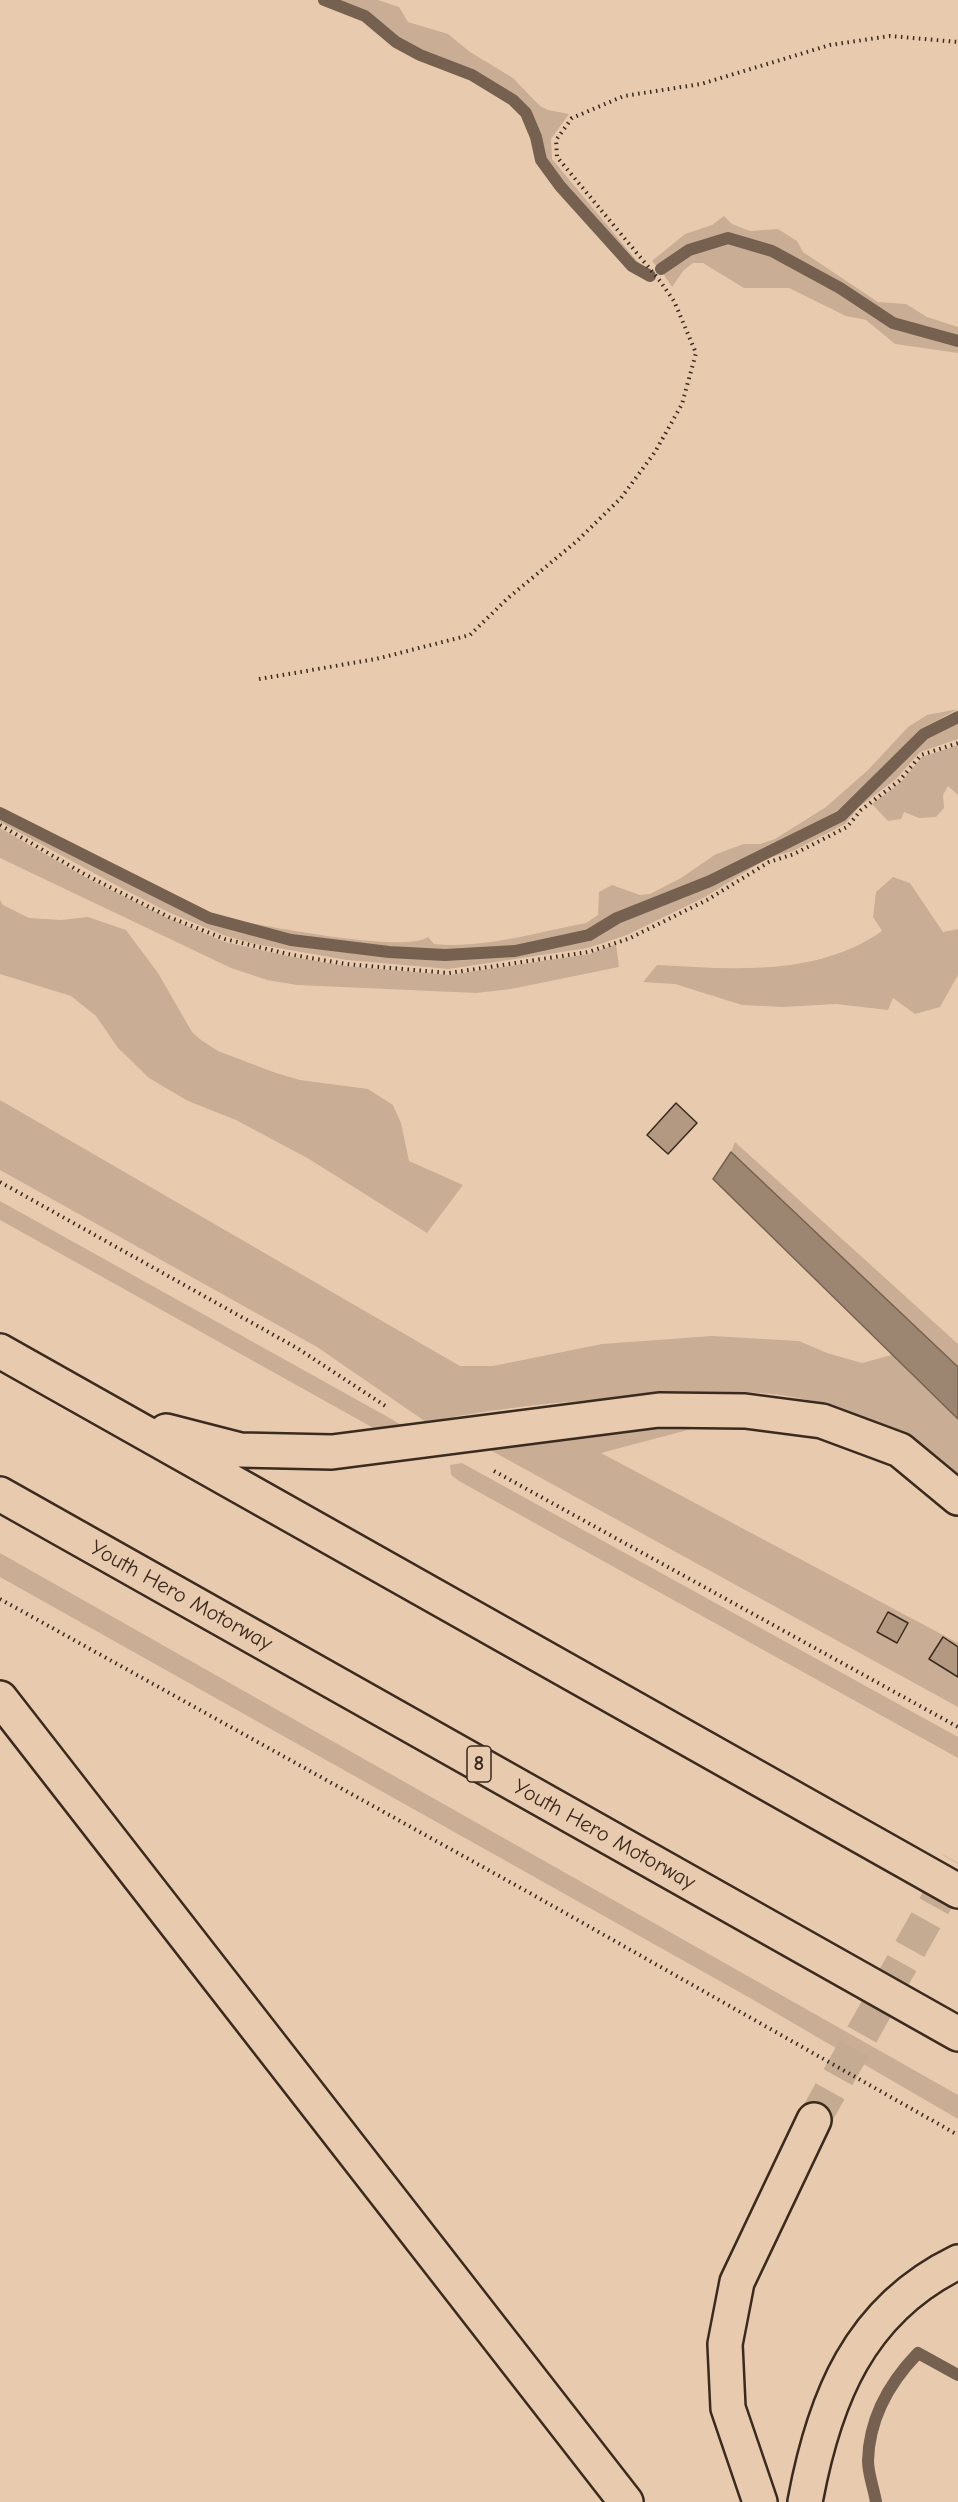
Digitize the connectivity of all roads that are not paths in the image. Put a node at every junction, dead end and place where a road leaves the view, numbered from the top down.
1 (0, 1351) edge
2 (125, 1421) junction
3 (0, 1494) edge
4 (958, 1498) edge
5 (0, 1698) edge
6 (958, 1891) edge
7 (958, 2034) edge
8 (814, 2120) tunnel mouth
9 (958, 2262) edge
10 (626, 2502) edge
11 (760, 2502) edge
12 (805, 2502) edge

1 - 2 main road
2 - 4 main road
2 - 6 main road
3 - 7 main road, Youth Hero Motorway / 8
5 - 10 main road
8 - 11 main road
9 - 12 main road

